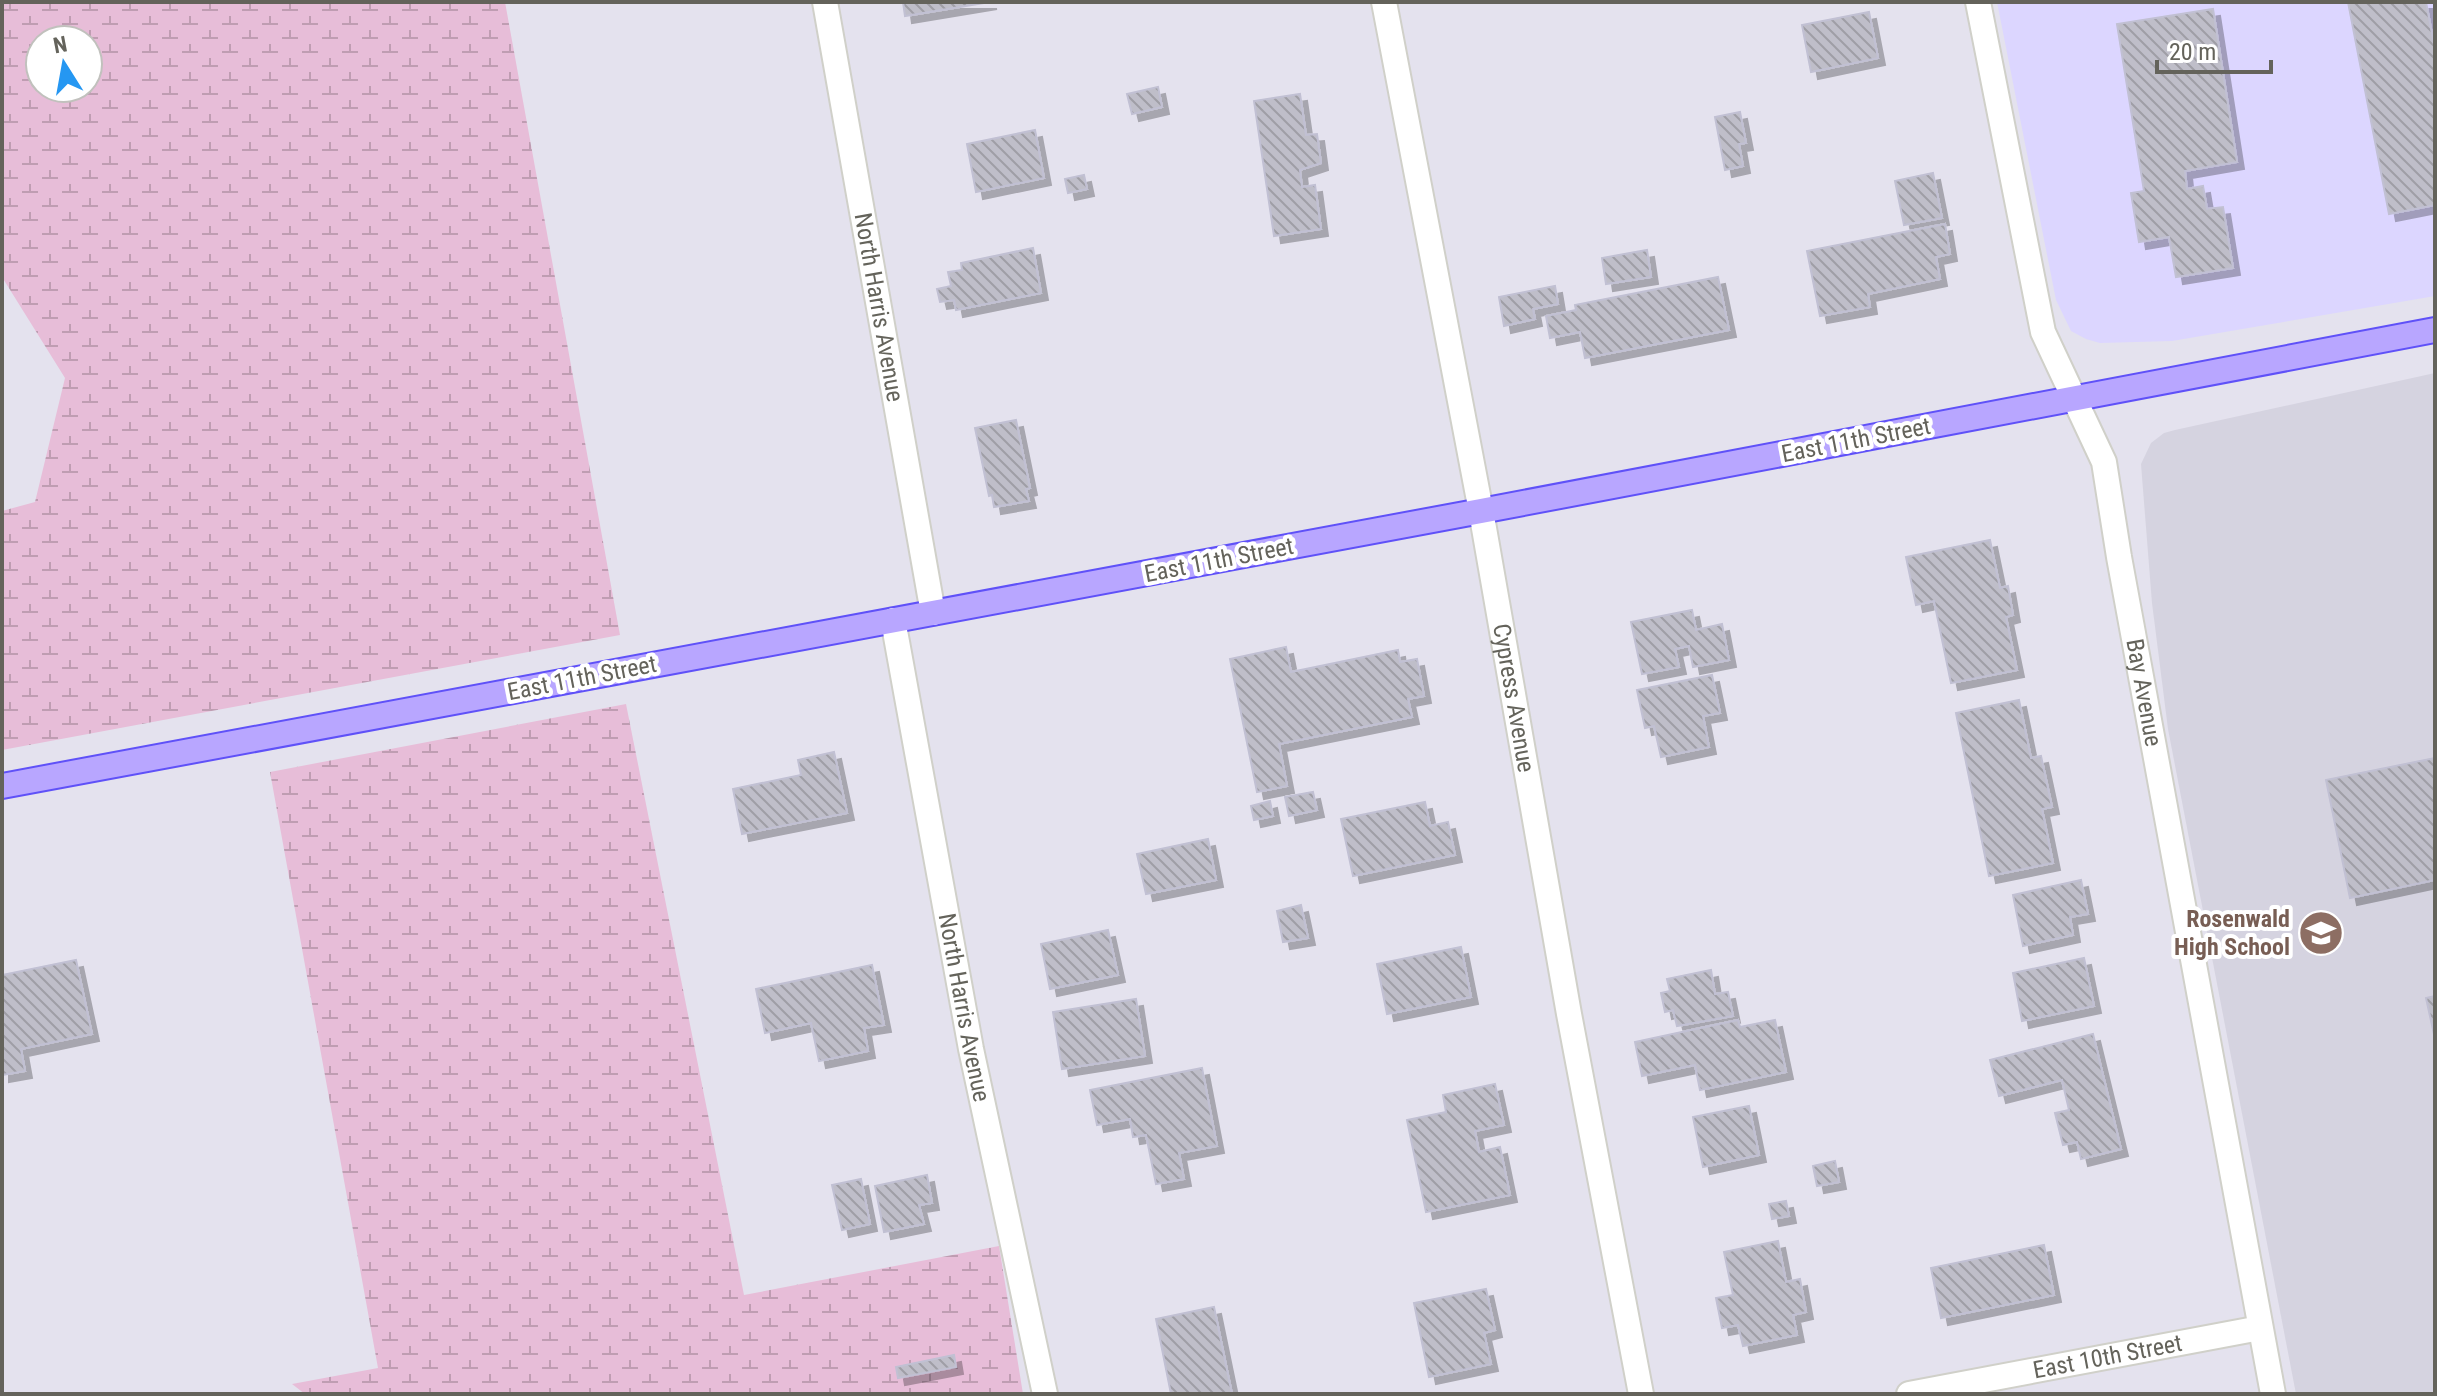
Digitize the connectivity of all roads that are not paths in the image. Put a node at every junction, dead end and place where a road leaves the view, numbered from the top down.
1 (825, 2) edge
2 (1384, 2) edge
3 (1978, 2) edge
4 (2435, 330) edge
5 (2074, 399) junction
6 (1481, 511) junction
7 (933, 613) junction
8 (893, 620) junction
9 (2, 786) edge
10 (2260, 1328) junction
11 (1045, 1394) edge
12 (1641, 1394) edge
13 (1909, 1394) edge
14 (2273, 1394) edge

1 - 7 street, North Harris Avenue
2 - 6 street, Cypress Avenue
3 - 5 street, Bay Avenue
4 - 5 main road, East 11th Street
5 - 6 main road, East 11th Street
5 - 10 street, Bay Avenue
6 - 7 main road, East 11th Street
6 - 12 street, Cypress Avenue
7 - 8 main road, East 11th Street
8 - 9 main road, East 11th Street
8 - 11 street, North Harris Avenue
10 - 13 street, East 10th Street
10 - 14 street, Bay Avenue

